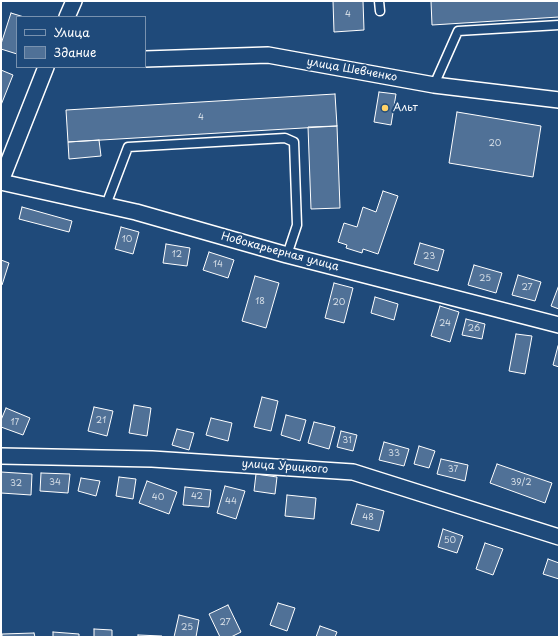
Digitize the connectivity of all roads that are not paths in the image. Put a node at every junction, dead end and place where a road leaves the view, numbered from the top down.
1 (74, 1) edge
2 (379, 1) edge
3 (380, 11) dead end
4 (68, 16) edge
5 (559, 25) edge
6 (146, 59) edge
7 (46, 68) edge
8 (434, 85) junction
9 (559, 100) edge
10 (1, 182) edge
11 (106, 205) junction
12 (287, 255) junction
13 (559, 325) edge
14 (1, 456) edge
15 (559, 537) edge

1 - 4 street
2 - 3 lane
5 - 8 lane
6 - 8 street, улица Шевченко
7 - 10 street
8 - 9 street, улица Шевченко
10 - 11 street, Новокарьерная улица
11 - 12 street, Новокарьерная улица
11 - 12 lane
12 - 13 street, Новокарьерная улица
14 - 15 street, улица Урицкого

